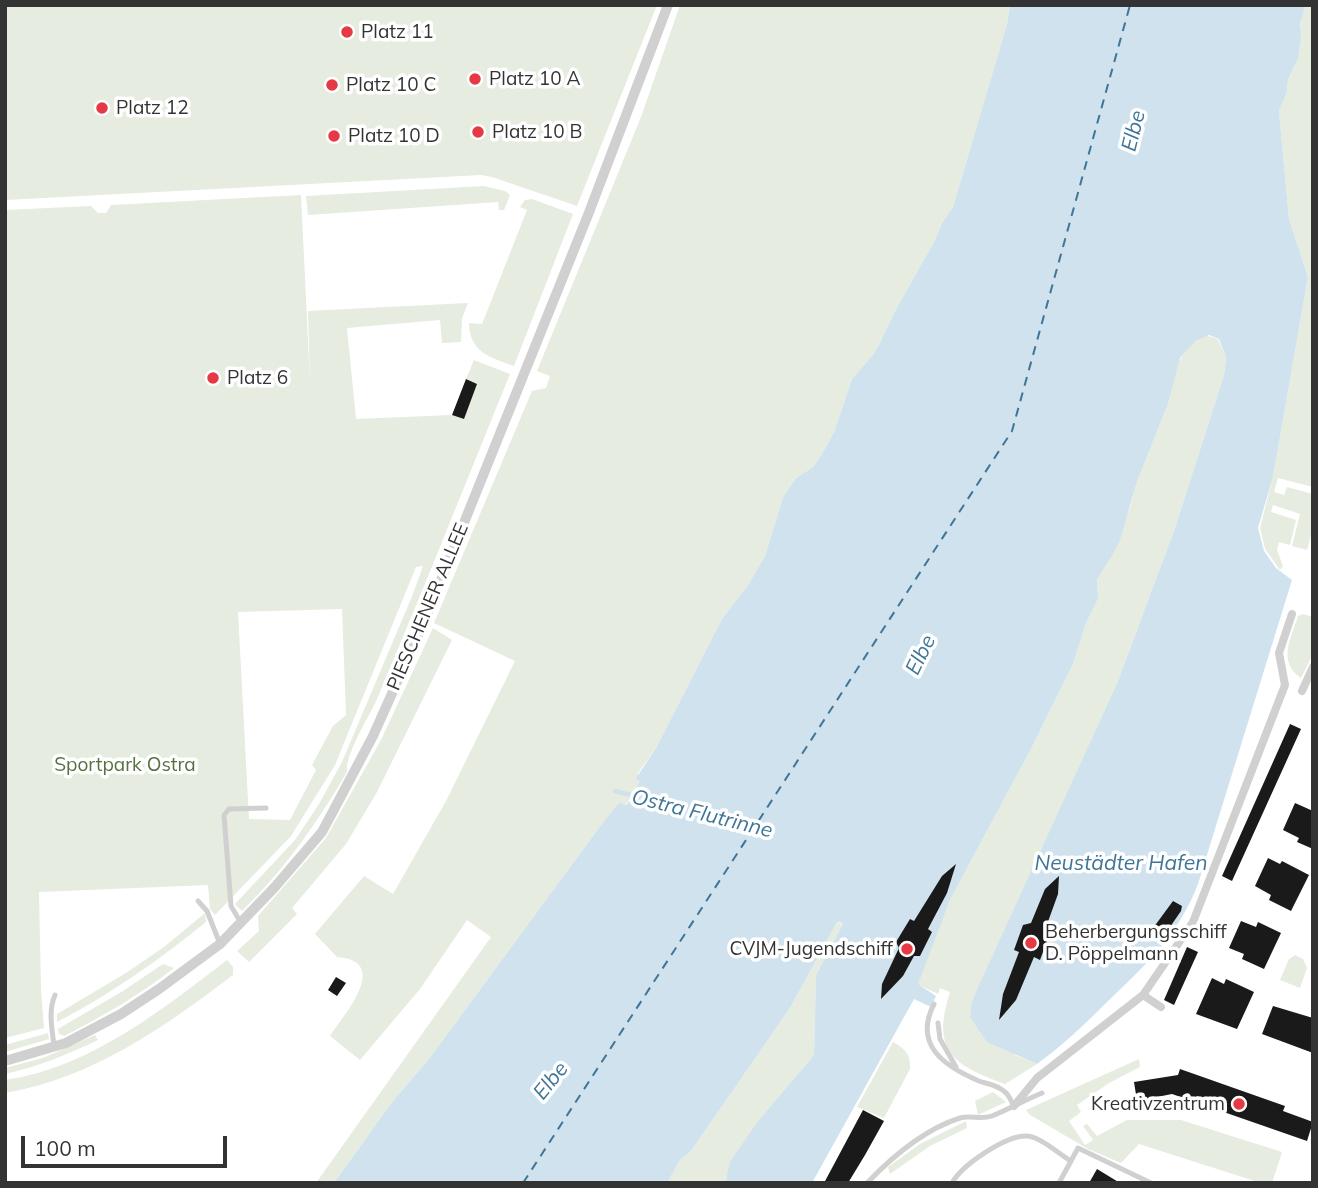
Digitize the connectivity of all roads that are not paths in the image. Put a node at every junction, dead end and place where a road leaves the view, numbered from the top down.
1 (668, 5) edge
2 (1292, 614) dead end
3 (1313, 667) edge
4 (1285, 685) junction
5 (266, 808) dead end
6 (198, 901) dead end
7 (241, 923) junction
8 (220, 944) junction
9 (55, 995) dead end
10 (1143, 995) junction
11 (934, 1004) dead end
12 (1161, 1007) dead end
13 (938, 1023) dead end
14 (54, 1047) junction
15 (5, 1061) edge
16 (958, 1070) junction
17 (1042, 1093) dead end
18 (1014, 1106) junction
19 (1071, 1161) junction
20 (867, 1183) edge
21 (953, 1183) edge
22 (1059, 1183) edge
23 (1151, 1183) edge

1 - 7 street, PIESCHENER ALLEE
2 - 4 street
3 - 4 street
4 - 10 street
5 - 7 lane
6 - 8 lane
7 - 8 street, PIESCHENER ALLEE
8 - 14 street, PIESCHENER ALLEE
9 - 14 lane
10 - 12 street
10 - 18 street
11 - 16 lane
13 - 16 lane
14 - 15 street, PIESCHENER ALLEE
16 - 18 lane
17 - 18 lane
18 - 20 lane
19 - 21 lane
19 - 22 lane
19 - 23 lane

